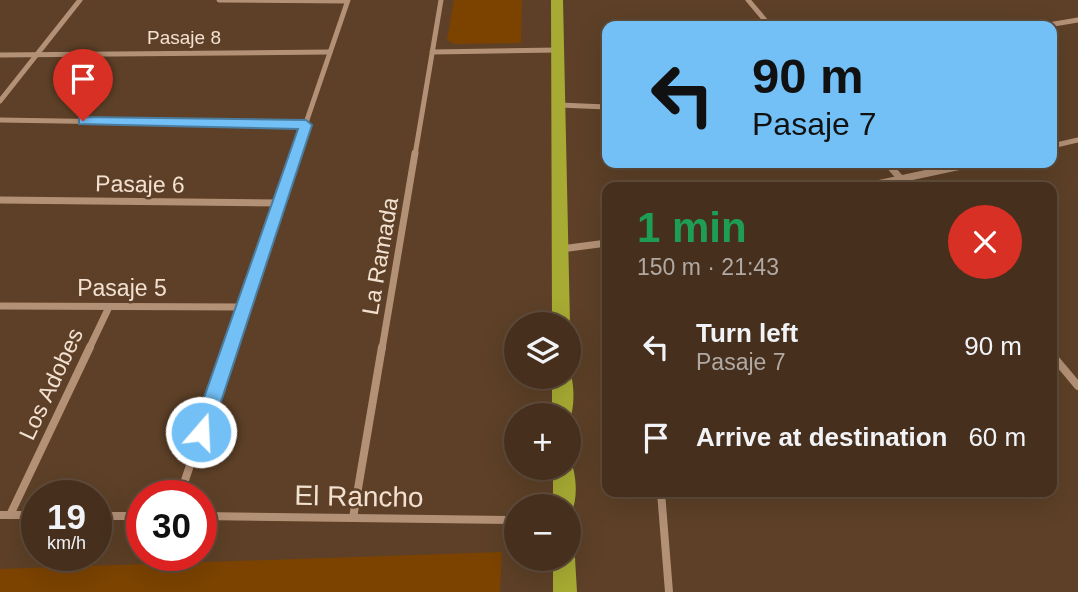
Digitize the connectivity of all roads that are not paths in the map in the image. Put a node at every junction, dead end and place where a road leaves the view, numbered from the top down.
1 (80, 0) edge
2 (219, 0) edge
3 (348, 0) edge
4 (441, 0) edge
5 (557, 0) edge
6 (748, 0) edge
7 (1078, 20) edge
8 (766, 21) edge
9 (1057, 24) edge
10 (558, 50) junction
11 (330, 52) junction
12 (432, 52) junction
13 (37, 54) junction
14 (0, 55) edge
15 (0, 101) edge
16 (559, 105) junction
17 (602, 107) edge
18 (0, 120) edge
19 (306, 125) junction
20 (1078, 140) edge
21 (1057, 145) edge
22 (891, 168) edge
23 (952, 168) edge
24 (901, 179) junction
25 (887, 182) edge
26 (904, 182) edge
27 (0, 200) edge
28 (279, 204) junction
29 (602, 244) edge
30 (560, 249) junction
31 (0, 306) edge
32 (109, 307) junction
33 (244, 307) junction
34 (561, 312) edge
35 (1057, 361) edge
36 (1078, 386) edge
37 (185, 480) edge
38 (661, 497) edge
39 (5, 515) edge
40 (217, 516) edge
41 (353, 518) junction
42 (504, 520) edge
43 (564, 571) edge
44 (565, 592) edge
45 (669, 592) edge

1 - 13 street
2 - 3 street
3 - 11 street
4 - 12 street, La Ramada
5 - 10 main road
6 - 8 street
7 - 9 street
10 - 12 street
10 - 16 main road
11 - 13 street, Pasaje 8
11 - 19 street
12 - 41 street, La Ramada
13 - 14 street, Pasaje 8
13 - 15 street
16 - 17 street
16 - 30 main road
18 - 19 street
19 - 28 street
20 - 21 street
22 - 24 street
23 - 24 street
24 - 25 street
24 - 26 street
27 - 28 street, Pasaje 6
28 - 33 street
29 - 30 street
30 - 34 main road
31 - 32 street, Pasaje 5
32 - 33 street, Pasaje 5
32 - 39 street, Los Adobes
33 - 37 street
35 - 36 street
38 - 45 street
40 - 41 street, El Rancho
41 - 42 street, El Rancho
43 - 44 main road

